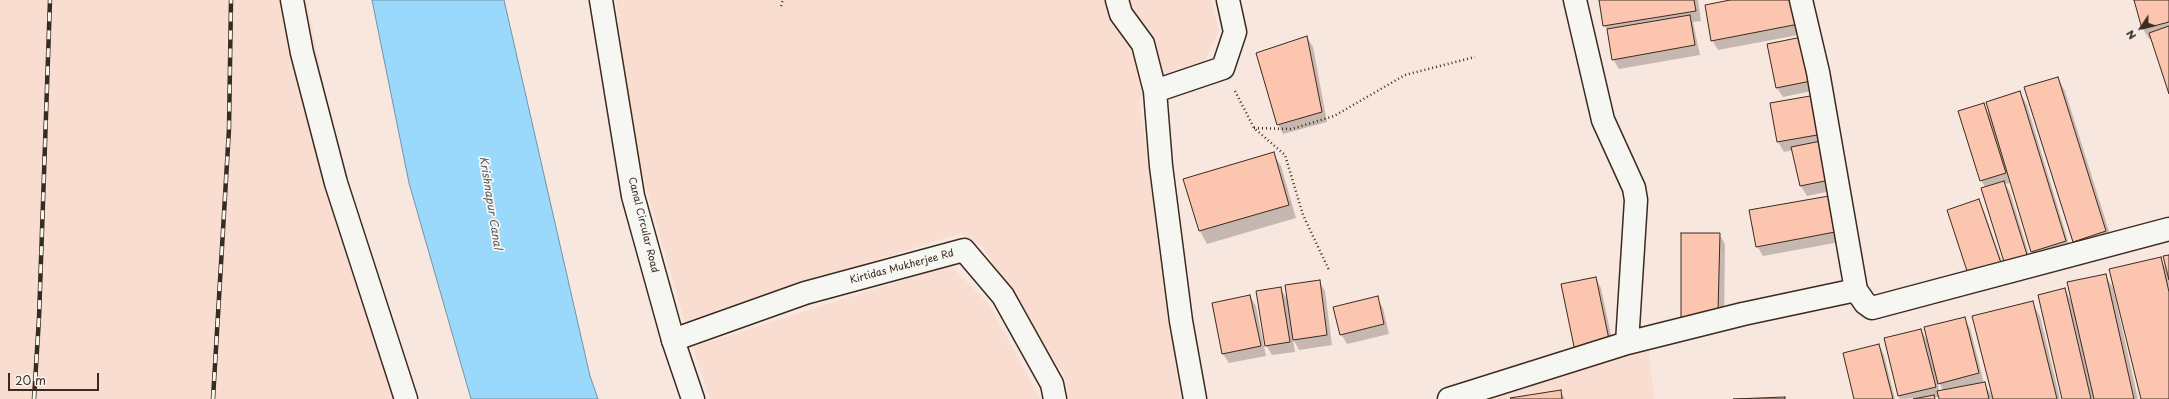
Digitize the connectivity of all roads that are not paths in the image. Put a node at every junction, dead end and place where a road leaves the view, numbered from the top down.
1 (292, 0) edge
2 (601, 0) edge
3 (1117, 0) edge
4 (1228, 0) edge
5 (1575, 0) edge
6 (1801, 0) edge
7 (1155, 91) junction
8 (2169, 229) edge
9 (1856, 290) junction
10 (673, 340) junction
11 (1627, 343) junction
12 (406, 399) edge
13 (693, 399) edge
14 (1055, 399) edge
15 (1195, 399) edge
16 (1449, 399) edge

1 - 12 street
2 - 10 street, Canal Circular Road
3 - 7 street
4 - 7 street
5 - 11 street
6 - 9 street
7 - 15 street
8 - 9 street
9 - 11 street
10 - 13 street, Canal Circular Road
10 - 14 street, Kirtidas Mukherjee Rd
11 - 16 street

